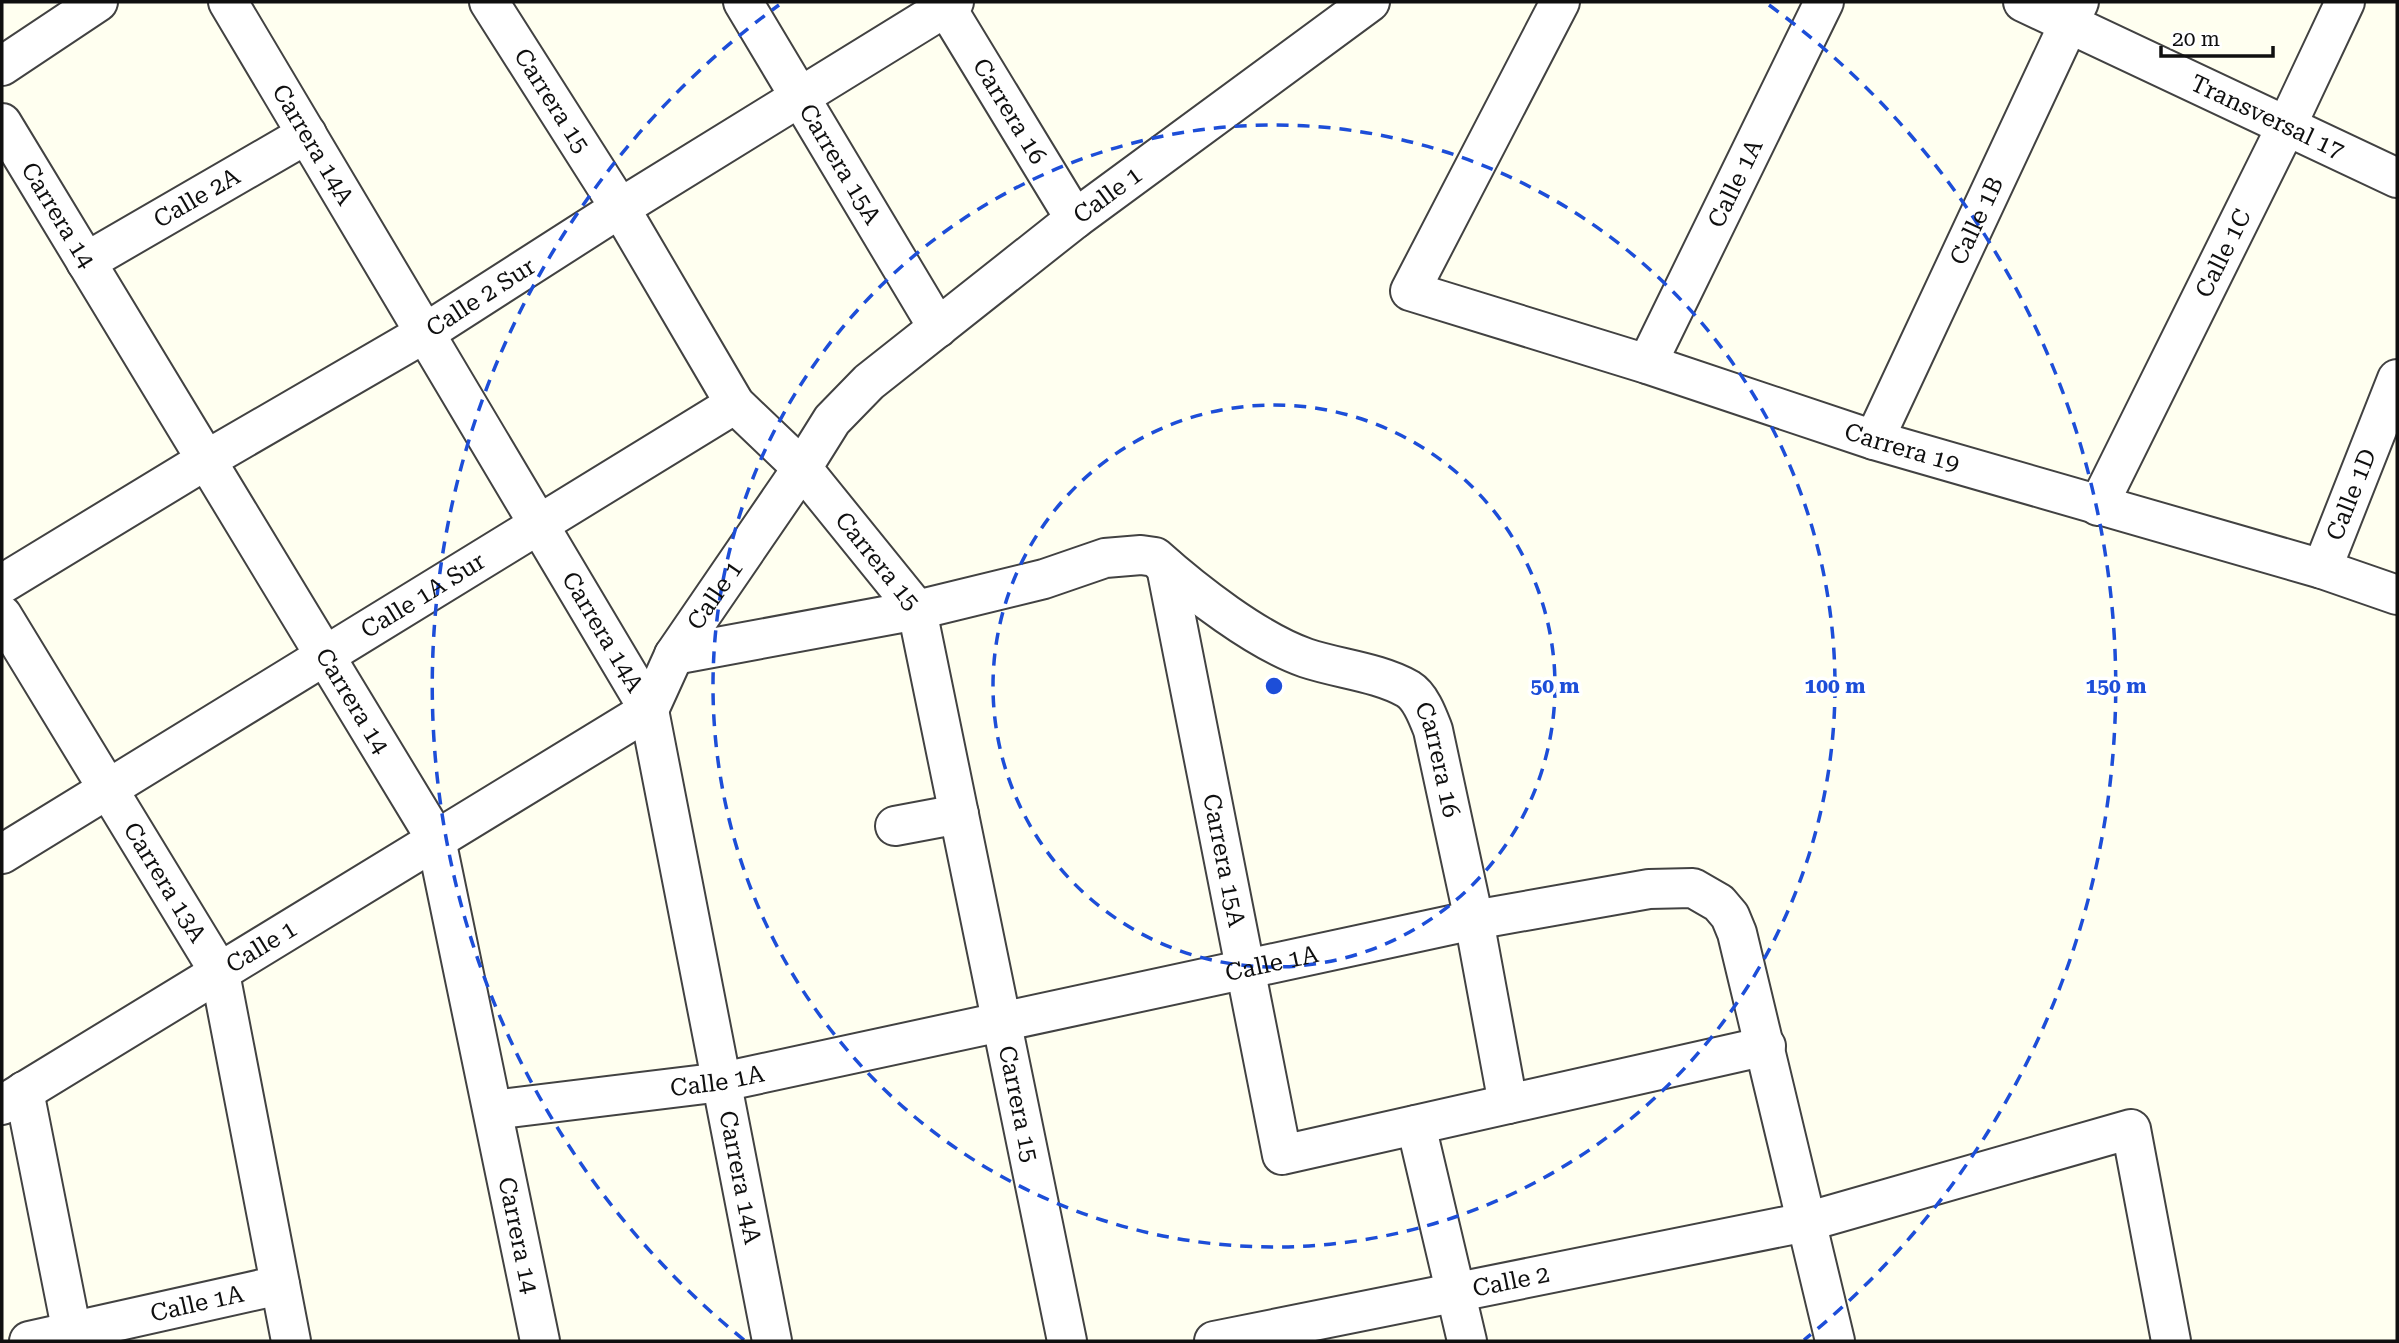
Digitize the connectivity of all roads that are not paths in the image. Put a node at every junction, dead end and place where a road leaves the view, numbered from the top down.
1 (98, 2) edge
2 (228, 2) edge
3 (489, 2) edge
4 (743, 2) edge
5 (1370, 2) edge
6 (1560, 2) edge
7 (1825, 2) edge
8 (2024, 2) edge
9 (2346, 2) edge
10 (947, 3) edge
11 (2073, 12) edge
12 (2, 66) edge
13 (801, 96) junction
14 (2, 123) edge
15 (2287, 125) junction
16 (307, 134) junction
17 (2397, 178) edge
18 (620, 208) junction
19 (1075, 219) junction
20 (86, 262) junction
21 (937, 328) junction
22 (425, 333) junction
23 (1647, 364) junction
24 (2397, 379) edge
25 (735, 404) junction
26 (1874, 440) junction
27 (206, 460) junction
28 (802, 468) junction
29 (2098, 506) junction
30 (539, 525) junction
31 (1166, 567) junction
32 (2322, 569) junction
33 (2, 584) edge
34 (2397, 595) edge
35 (917, 610) junction
36 (2, 615) edge
37 (674, 655) junction
38 (325, 656) junction
39 (649, 710) junction
40 (108, 789) junction
41 (959, 814) junction
42 (895, 827) dead end
43 (436, 839) junction
44 (2, 854) edge
45 (1474, 920) junction
46 (1246, 970) junction
47 (220, 973) junction
48 (1002, 1022) junction
49 (1766, 1046) junction
50 (722, 1082) junction
51 (13, 1098) edge
52 (1508, 1104) junction
53 (493, 1110) junction
54 (1416, 1125) junction
55 (1806, 1222) junction
56 (280, 1285) junction
57 (1457, 1292) junction
58 (72, 1333) junction
59 (29, 1341) edge
60 (291, 1341) edge
61 (540, 1341) edge
62 (772, 1341) edge
63 (1068, 1341) edge
64 (1214, 1341) edge
65 (1467, 1341) edge
66 (1835, 1341) edge
67 (2171, 1341) edge

1 - 12 street
2 - 16 street, Carrera 14A
3 - 18 street, Carrera 15
4 - 13 street, Carrera 15A
5 - 19 street, Calle 1
6 - 23 street, Carrera 19
7 - 23 street, Calle 1A
8 - 11 street, Transversal 17
9 - 15 street, Calle 1C
10 - 13 street, Calle 2 Sur
10 - 19 street, Carrera 16
11 - 15 street, Transversal 17
11 - 26 street, Calle 1B
13 - 18 street, Calle 2 Sur
13 - 21 street, Carrera 15A
14 - 20 street, Carrera 14
15 - 17 street, Transversal 17
15 - 29 street, Calle 1C
16 - 20 street, Calle 2A
16 - 22 street, Carrera 14A
18 - 22 street, Calle 2 Sur
18 - 25 street, Carrera 15
19 - 21 street, Calle 1
20 - 27 street, Carrera 14
21 - 28 street, Calle 1
22 - 27 street, Calle 2 Sur
22 - 30 street, Carrera 14A
23 - 26 street, Carrera 19
24 - 32 street, Calle 1D
25 - 28 street, Carrera 15
25 - 30 street, Calle 1A Sur
26 - 29 street, Carrera 19
27 - 33 street, Calle 2 Sur
27 - 38 street, Carrera 14
28 - 35 street, Carrera 15
28 - 37 street, Calle 1
29 - 32 street, Carrera 19
30 - 38 street, Calle 1A Sur
30 - 39 street, Carrera 14A
31 - 35 street, Carrera 16
31 - 45 street, Carrera 16
31 - 46 street, Carrera 15A
32 - 34 street, Carrera 19
35 - 37 street, Carrera 16
35 - 41 street, Carrera 15
36 - 40 street, Carrera 13A
37 - 39 street, Calle 1
38 - 40 street, Calle 1A Sur
38 - 43 street, Carrera 14
39 - 43 street, Calle 1
39 - 50 street, Carrera 14A
40 - 44 street, Calle 1A Sur
40 - 47 street, Carrera 13A
41 - 42 street
41 - 48 street, Carrera 15
43 - 47 street, Calle 1
43 - 53 street, Carrera 14
45 - 46 street, Calle 1A
45 - 49 street, Calle 1A
45 - 52 street, Carrera 16
46 - 48 street, Calle 1A
46 - 54 street, Carrera 15A
47 - 51 street, Calle 1
47 - 56 street, Carrera 13A
48 - 50 street, Calle 1A
48 - 63 street, Carrera 15
49 - 52 street
49 - 55 street, Calle 1A
50 - 53 street, Calle 1A
50 - 62 street, Carrera 14A
51 - 58 street
52 - 54 street
53 - 61 street, Carrera 14
54 - 57 street
55 - 57 street, Calle 2
55 - 66 street, Calle 1A
55 - 67 street, Calle 2
56 - 58 street, Calle 1A
56 - 60 street, Carrera 13A
57 - 64 street, Calle 2
57 - 65 street
58 - 59 street, Calle 1A

